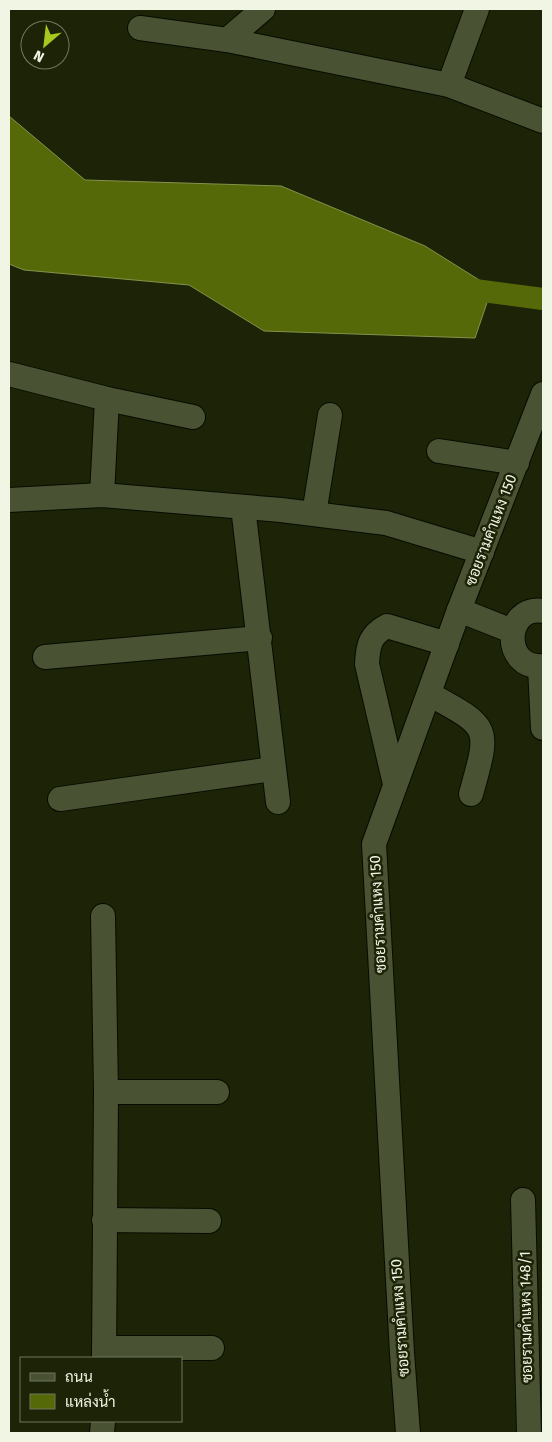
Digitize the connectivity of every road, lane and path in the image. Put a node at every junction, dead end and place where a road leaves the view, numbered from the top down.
1 (263, 9) edge
2 (477, 9) edge
3 (140, 28) dead end
4 (227, 40) junction
5 (449, 85) junction
6 (543, 121) edge
7 (9, 374) edge
8 (543, 394) edge
9 (107, 400) junction
10 (330, 415) dead end
11 (193, 417) dead end
12 (535, 438) edge
13 (439, 451) dead end
14 (517, 463) junction
15 (102, 495) junction
16 (9, 500) edge
17 (243, 507) junction
18 (314, 514) junction
19 (482, 552) junction
20 (459, 610) junction
21 (543, 610) edge
22 (512, 631) junction
23 (260, 638) junction
24 (447, 644) junction
25 (45, 657) dead end
26 (542, 666) edge
27 (429, 694) junction
28 (543, 728) edge
29 (272, 769) junction
30 (395, 784) junction
31 (470, 794) dead end
32 (60, 799) dead end
33 (278, 802) dead end
34 (103, 916) dead end
35 (106, 1092) junction
36 (216, 1092) dead end
37 (523, 1200) dead end
38 (104, 1220) junction
39 (209, 1221) dead end
40 (212, 1348) dead end
41 (104, 1353) edge
42 (408, 1433) edge
43 (529, 1433) edge

1 - 4 street
2 - 5 street
3 - 4 street
4 - 5 street
5 - 6 street
7 - 9 street
8 - 12 street, ซอยรามคำแหง 150
9 - 11 street
9 - 15 street
10 - 18 street
12 - 14 street, ซอยรามคำแหง 150
13 - 14 street
14 - 19 street, ซอยรามคำแหง 150
15 - 16 street
15 - 17 street
17 - 18 street
17 - 23 street
18 - 19 street
19 - 20 street, ซอยรามคำแหง 150
20 - 22 street
20 - 24 street, ซอยรามคำแหง 150
21 - 22 street
22 - 26 street
23 - 25 street
23 - 29 street
24 - 27 street, ซอยรามคำแหง 150
24 - 30 street
26 - 28 street
27 - 30 street, ซอยรามคำแหง 150
27 - 31 street
29 - 32 street
29 - 33 street
30 - 42 street, ซอยรามคำแหง 150
34 - 35 street
35 - 36 street
35 - 38 street
37 - 43 street, ซอยรามคำแหง 148/1
38 - 39 street
38 - 41 street
40 - 41 street

